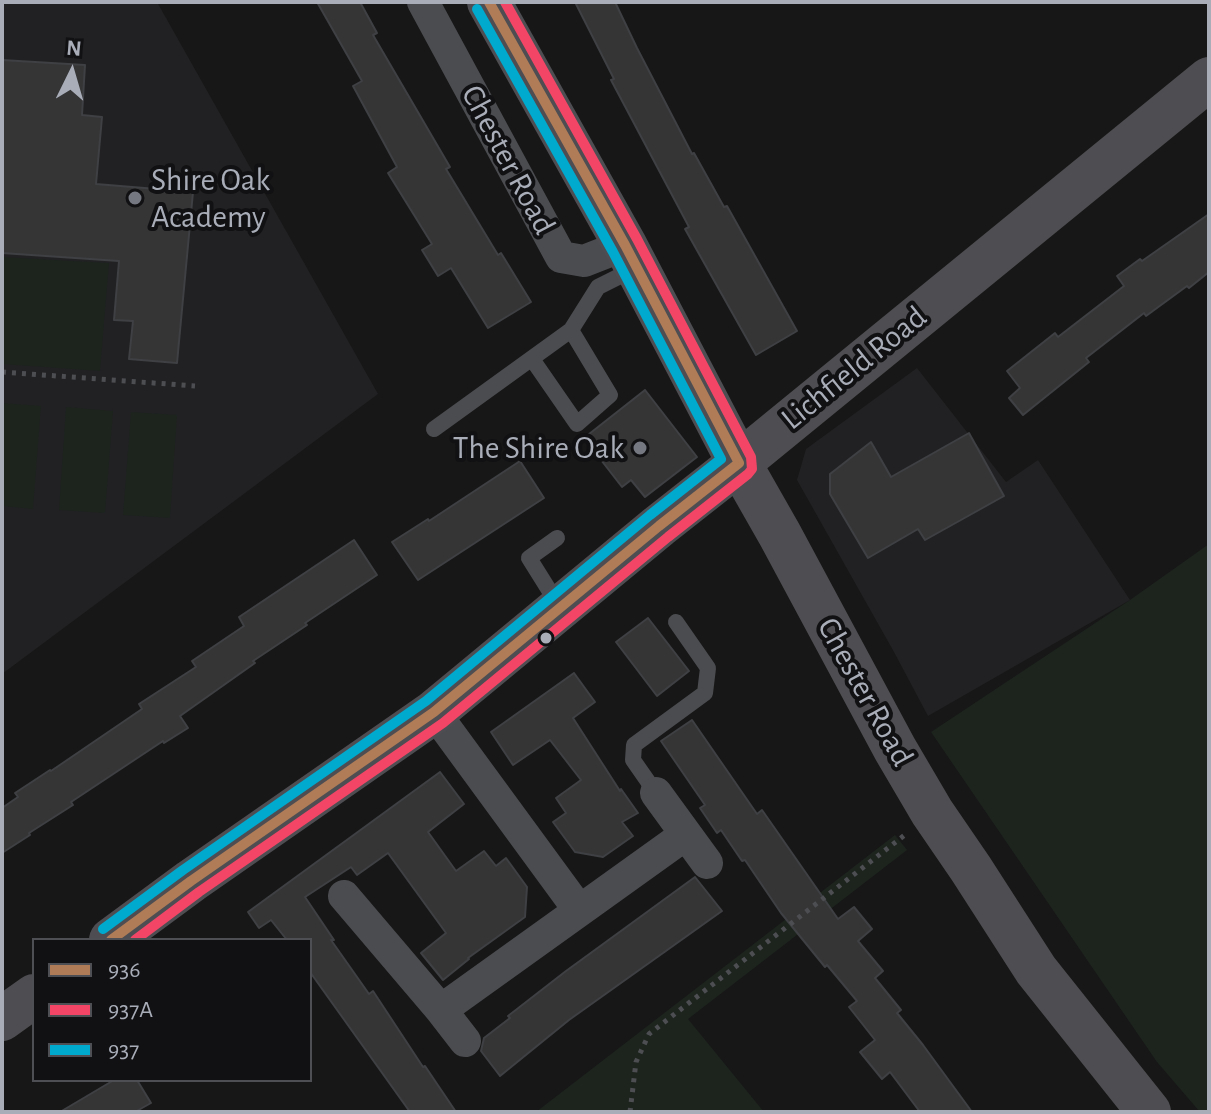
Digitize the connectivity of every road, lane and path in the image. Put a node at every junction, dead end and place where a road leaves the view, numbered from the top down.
1 (423, 2) edge
2 (489, 2) edge
3 (1209, 79) edge
4 (632, 256) junction
5 (571, 330) junction
6 (532, 359) junction
7 (2, 372) edge
8 (195, 386) dead end
9 (434, 429) dead end
10 (739, 463) junction
11 (557, 538) dead end
12 (560, 608) junction
13 (676, 622) dead end
14 (434, 712) junction
15 (656, 793) joint
16 (932, 812) junction
17 (685, 835) junction
18 (707, 863) dead end
19 (344, 896) dead end
20 (579, 910) junction
21 (114, 938) edge
22 (32, 997) edge
23 (441, 1010) junction
24 (2, 1019) edge
25 (465, 1041) dead end
26 (630, 1112) edge
27 (1149, 1112) edge

1 - 4 street, Chester Road
2 - 4 highway, Chester Road
3 - 10 highway, Lichfield Road
4 - 5 lane
4 - 10 highway, Chester Road
5 - 6 lane
5 - 6 lane
6 - 9 lane
7 - 8 path
10 - 12 highway, Lichfield Road
10 - 16 highway, Chester Road
11 - 12 lane
12 - 14 highway, Lichfield Road
13 - 15 lane
14 - 20 street
14 - 21 highway, Lichfield Road
15 - 17 street
16 - 26 path
16 - 27 highway, Chester Road
17 - 18 street
17 - 20 street
19 - 23 street
20 - 23 street
22 - 24 highway
23 - 25 street

